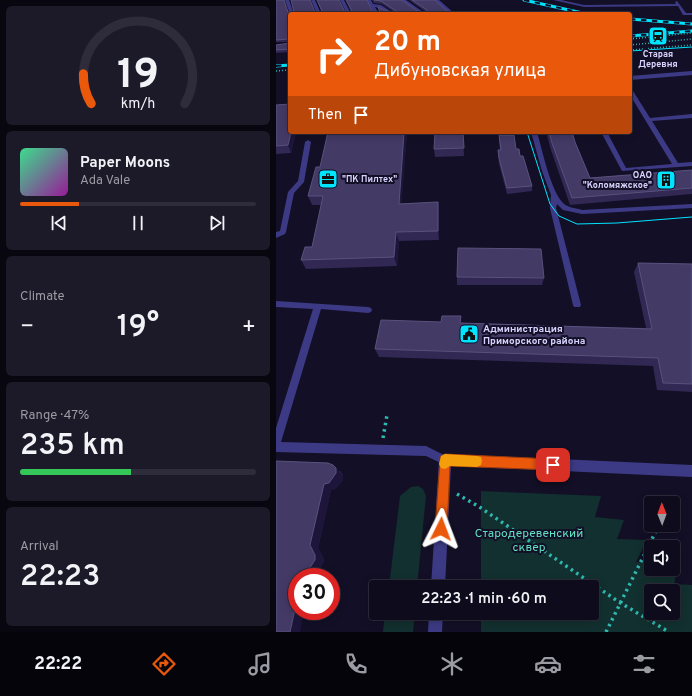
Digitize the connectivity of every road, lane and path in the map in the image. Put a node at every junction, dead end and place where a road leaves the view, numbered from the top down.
1 (287, 0) edge
2 (313, 0) edge
3 (342, 0) edge
4 (369, 0) edge
5 (403, 0) edge
6 (436, 0) edge
7 (555, 0) edge
8 (588, 0) edge
9 (676, 0) edge
10 (372, 5) junction
11 (679, 5) junction
12 (591, 6) junction
13 (291, 12) edge
14 (318, 12) edge
15 (348, 12) edge
16 (376, 12) edge
17 (390, 12) edge
18 (421, 12) edge
19 (451, 12) edge
20 (692, 14) edge
21 (692, 34) edge
22 (632, 39) edge
23 (692, 39) edge
24 (632, 44) edge
25 (692, 44) edge
26 (632, 50) edge
27 (288, 70) edge
28 (276, 71) edge
29 (692, 73) edge
30 (632, 78) edge
31 (632, 94) edge
32 (692, 116) edge
33 (648, 120) junction
34 (535, 134) edge
35 (605, 134) edge
36 (308, 142) dead end
37 (692, 164) edge
38 (676, 165) junction
39 (554, 196) junction
40 (692, 206) edge
41 (276, 235) edge
42 (276, 304) edge
43 (318, 306) junction
44 (578, 306) dead end
45 (368, 310) dead end
46 (387, 416) dead end
47 (276, 443) edge
48 (276, 447) edge
49 (382, 448) junction
50 (445, 460) junction
51 (692, 471) edge
52 (443, 486) junction
53 (655, 532) edge
54 (438, 580) edge
55 (619, 602) junction
56 (436, 620) edge
57 (435, 632) edge
58 (606, 632) edge
59 (669, 632) edge

1 - 13 lane
2 - 14 lane
3 - 15 lane
4 - 10 lane
5 - 18 lane
6 - 19 lane
7 - 12 lane
8 - 12 lane
9 - 11 lane
10 - 16 lane
10 - 17 lane
11 - 12 lane
11 - 20 lane
21 - 22 path
23 - 24 path
25 - 26 path
27 - 28 path
29 - 30 lane
31 - 33 lane
32 - 33 lane
33 - 38 lane
34 - 39 lane
35 - 38 lane
36 - 41 lane
37 - 38 lane
39 - 40 lane
39 - 44 lane
42 - 43 lane
43 - 45 lane
43 - 47 lane
46 - 49 path
48 - 49 lane
49 - 50 lane
50 - 51 street
50 - 52 street
52 - 54 street
52 - 55 path
53 - 55 path
55 - 58 path
55 - 59 path
56 - 57 street

